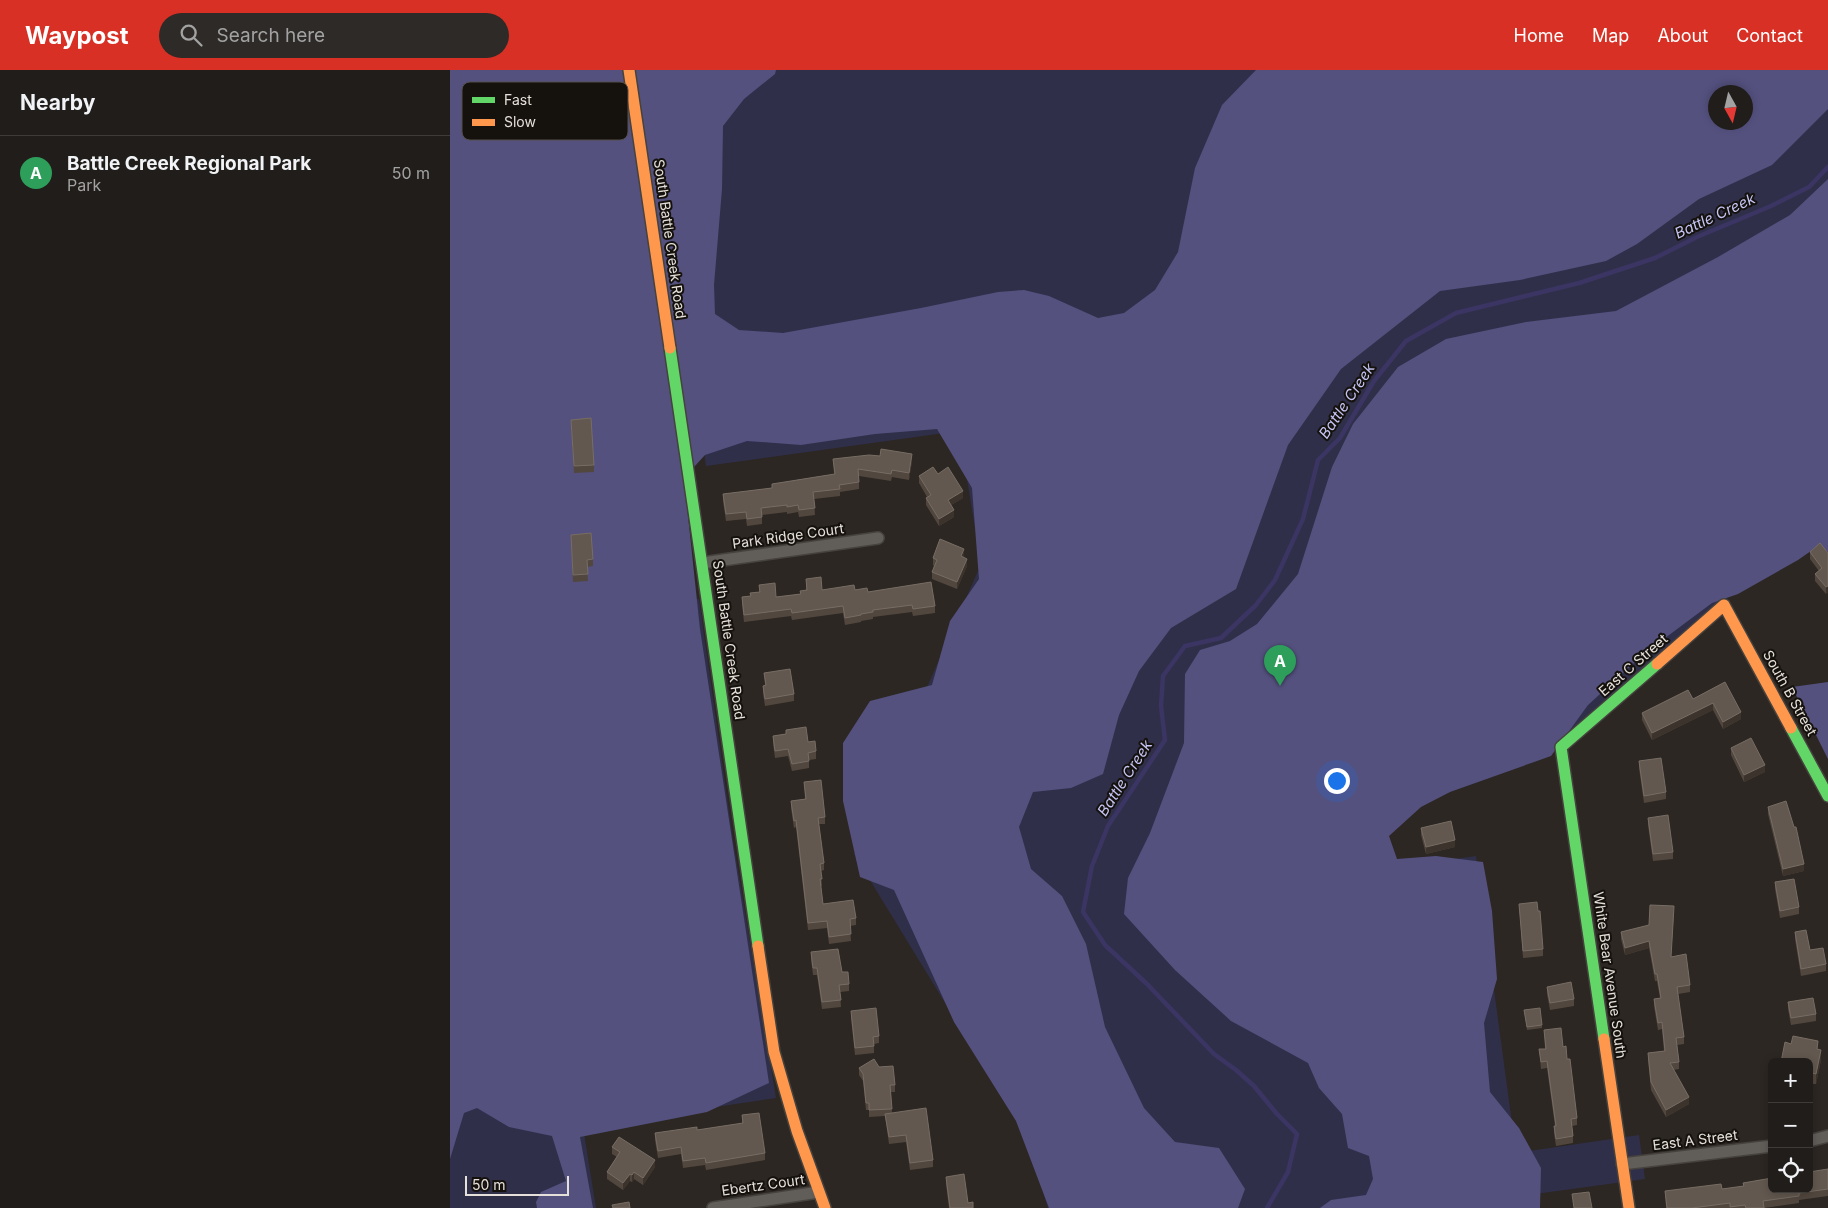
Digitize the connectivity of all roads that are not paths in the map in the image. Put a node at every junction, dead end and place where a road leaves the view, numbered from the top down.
1 (629, 70) edge
2 (878, 538) dead end
3 (702, 563) junction
4 (1724, 605) joint
5 (1561, 747) joint
6 (1828, 796) edge
7 (1828, 1136) edge
8 (1813, 1140) edge
9 (1768, 1146) edge
10 (1622, 1164) junction
11 (819, 1192) junction
12 (712, 1208) edge
13 (825, 1208) edge
14 (1629, 1208) edge

1 - 3 street, South Battle Creek Road
2 - 3 street, Park Ridge Court
3 - 11 street, South Battle Creek Road
4 - 5 street, East C Street
4 - 6 street, South B Street
5 - 10 street, White Bear Avenue South
7 - 8 street
9 - 10 street, East A Street
10 - 14 street, White Bear Avenue South
11 - 12 street, Ebertz Court
11 - 13 street, South Battle Creek Road

